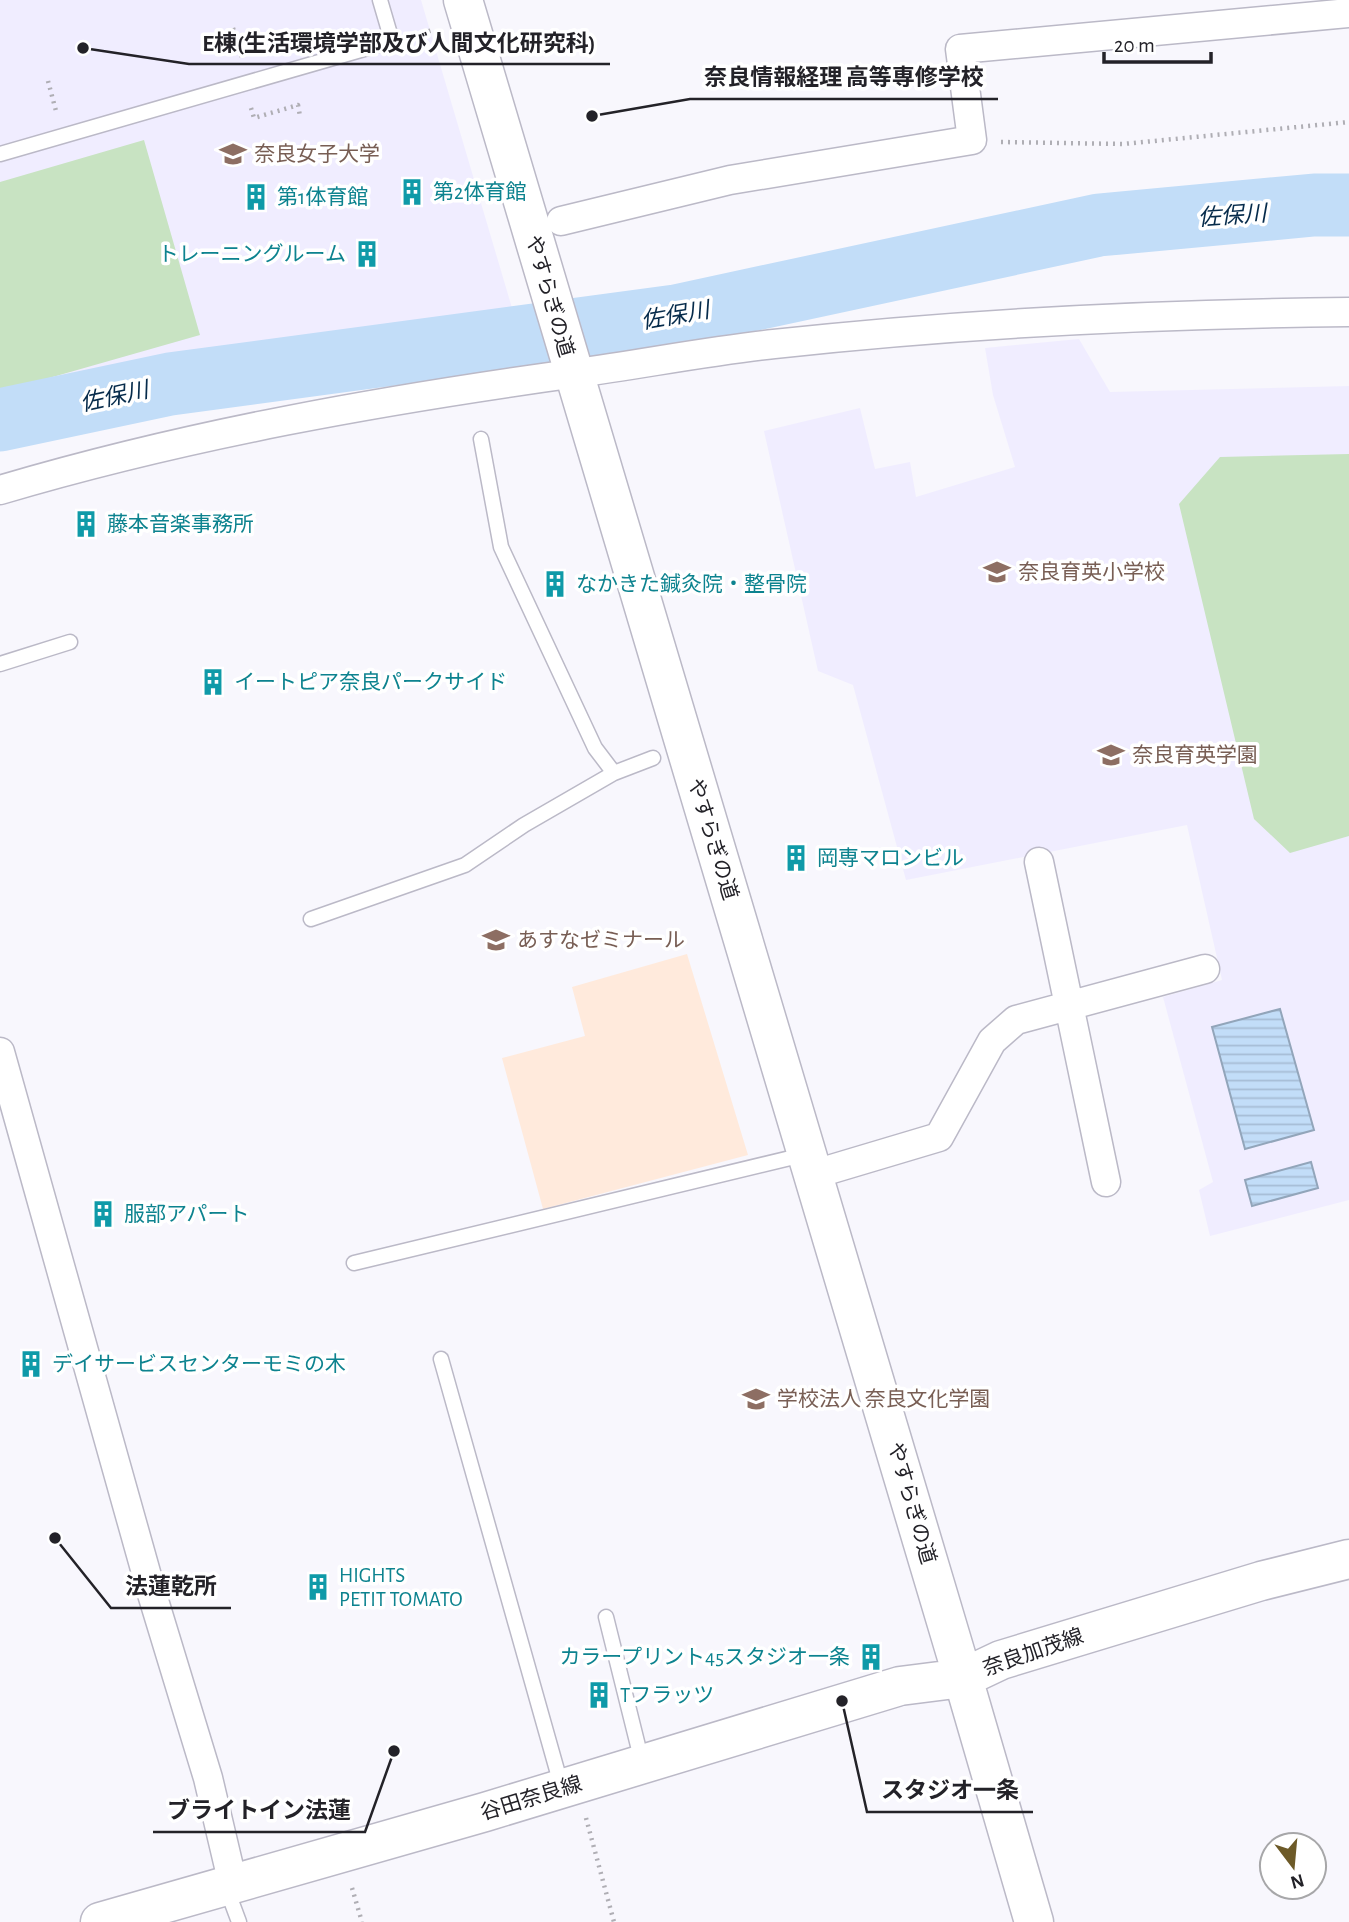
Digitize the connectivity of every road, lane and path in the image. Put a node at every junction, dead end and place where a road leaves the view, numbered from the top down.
1 (380, 0) edge
2 (463, 0) edge
3 (1349, 13) edge
4 (48, 81) dead end
5 (243, 84) junction
6 (300, 117) dead end
7 (1349, 122) edge
8 (63, 136) junction
9 (972, 140) junction
10 (0, 154) edge
11 (561, 221) dead end
12 (1349, 312) edge
13 (570, 364) junction
14 (481, 439) dead end
15 (0, 490) edge
16 (70, 642) dead end
17 (0, 664) edge
18 (653, 758) dead end
19 (614, 773) junction
20 (1040, 862) dead end
21 (311, 919) dead end
22 (1205, 970) dead end
23 (1071, 1007) junction
24 (0, 1052) edge
25 (812, 1164) junction
26 (1106, 1182) dead end
27 (355, 1263) dead end
28 (442, 1359) dead end
29 (1349, 1559) edge
30 (606, 1617) dead end
31 (963, 1678) junction
32 (642, 1764) junction
33 (569, 1786) junction
34 (230, 1885) junction
35 (100, 1922) edge
36 (239, 1922) edge
37 (614, 1922) edge
38 (1034, 1922) edge

1 - 5 lane
2 - 13 street, やすらぎの道
3 - 9 street
4 - 8 path
5 - 6 path
5 - 8 lane
7 - 9 path
8 - 10 lane
9 - 11 street
12 - 13 street
13 - 15 street
13 - 25 street, やすらぎの道
14 - 19 lane
16 - 17 lane
18 - 19 lane
19 - 21 lane
20 - 23 street
22 - 23 street
23 - 25 street
23 - 26 street
24 - 34 street
25 - 27 lane
25 - 31 street, やすらぎの道
28 - 33 lane
29 - 31 street, 奈良加茂線
30 - 32 lane
31 - 32 street, 谷田奈良線
31 - 38 street, 奈良加茂線
32 - 33 street, 谷田奈良線
33 - 34 street, 谷田奈良線
33 - 37 path
34 - 35 street, 谷田奈良線
34 - 36 lane

